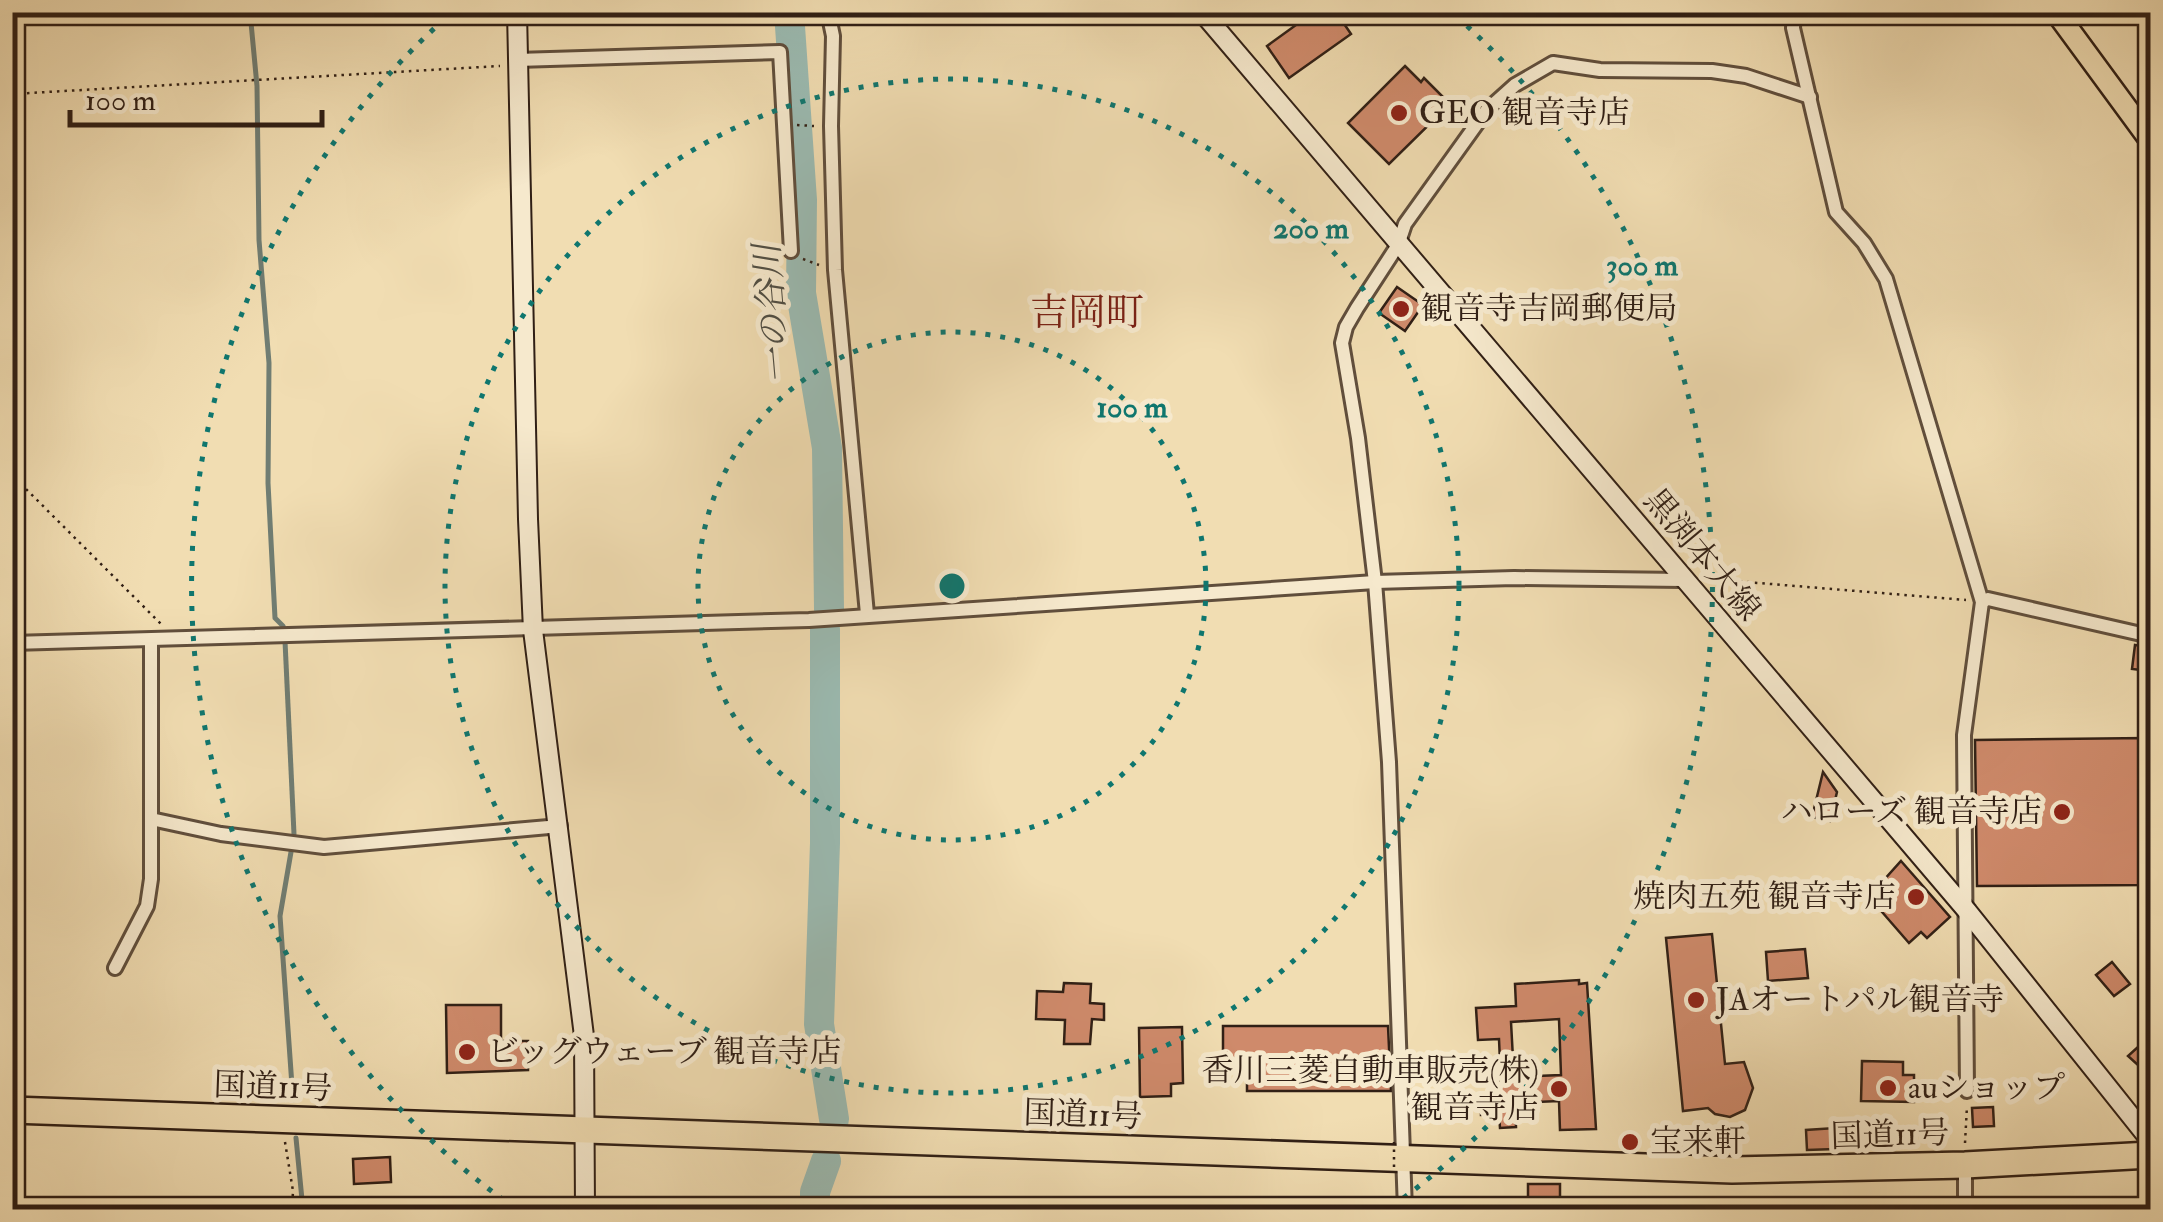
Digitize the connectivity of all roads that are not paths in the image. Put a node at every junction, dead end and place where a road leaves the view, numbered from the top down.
1 (516, 12) edge
2 (828, 12) edge
3 (1202, 12) edge
4 (1794, 12) edge
5 (2056, 12) edge
6 (518, 63) junction
7 (1810, 98) junction
8 (2150, 140) edge
9 (1398, 245) junction
10 (792, 251) dead end
11 (1683, 580) junction
12 (1375, 582) junction
13 (1982, 602) junction
14 (867, 614) junction
15 (533, 630) junction
16 (2150, 636) edge
17 (152, 640) junction
18 (12, 644) edge
19 (151, 819) junction
20 (560, 826) junction
21 (1968, 912) junction
22 (115, 968) dead end
23 (1967, 1091) road end
24 (12, 1110) edge
25 (584, 1130) junction
26 (2150, 1140) edge
27 (2150, 1154) edge
28 (1397, 1158) junction
29 (1965, 1165) junction
30 (585, 1210) edge
31 (1405, 1210) edge
32 (1966, 1210) edge

1 - 6 main road
2 - 14 street
3 - 9 main road, 黒渕本大線
4 - 7 street
5 - 8 main road
6 - 10 street
6 - 15 main road
7 - 9 street
7 - 13 street
9 - 11 main road, 黒渕本大線
9 - 12 street
11 - 12 street
11 - 21 main road, 黒渕本大線
12 - 14 street
12 - 28 street
13 - 16 street
13 - 21 street
14 - 15 street
15 - 17 street
15 - 20 main road
17 - 18 street
17 - 19 street
19 - 20 street
19 - 22 street
20 - 25 main road
21 - 23 street
21 - 26 main road, 黒渕本大線
24 - 25 highway, 国道11号
25 - 28 highway, 国道11号
25 - 30 main road
27 - 29 highway, 国道11号
28 - 29 highway, 国道11号
28 - 31 street
29 - 32 street

